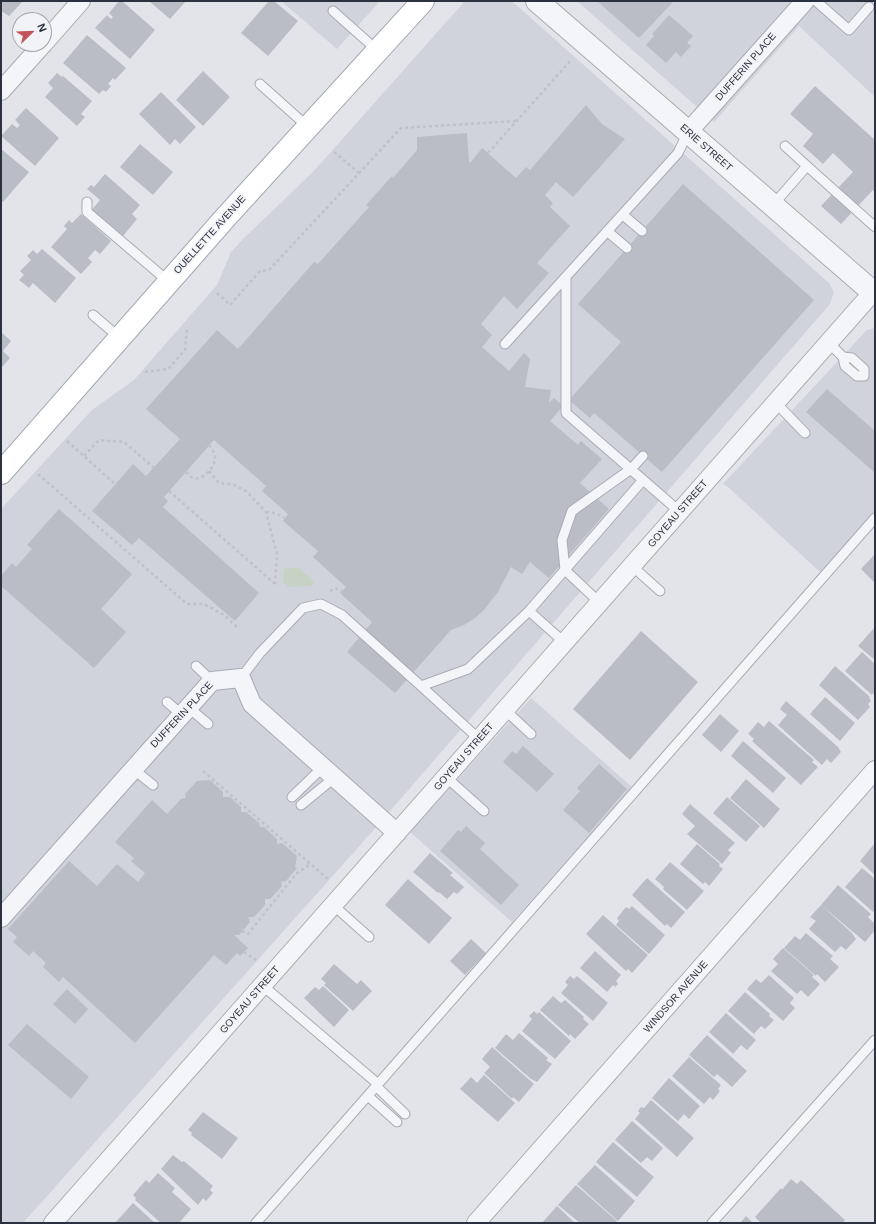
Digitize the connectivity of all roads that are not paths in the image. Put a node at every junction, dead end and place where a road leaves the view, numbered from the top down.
1 (81, 1) edge
2 (423, 1) edge
3 (537, 1) edge
4 (804, 1) edge
5 (816, 1) edge
6 (869, 7) dead end
7 (333, 11) dead end
8 (52, 33) edge
9 (378, 51) junction
10 (35, 52) edge
11 (260, 84) dead end
12 (1, 91) edge
13 (308, 127) junction
14 (688, 132) junction
15 (785, 146) dead end
16 (807, 166) junction
17 (87, 202) dead end
18 (773, 205) junction
19 (623, 215) junction
20 (875, 227) edge
21 (642, 231) dead end
22 (608, 232) junction
23 (627, 248) dead end
24 (566, 277) junction
25 (169, 282) junction
26 (874, 292) edge
27 (93, 315) dead end
28 (120, 338) junction
29 (505, 344) dead end
30 (829, 344) junction
31 (843, 357) dead end
32 (776, 403) junction
33 (805, 433) dead end
34 (643, 456) dead end
35 (631, 469) junction
36 (1, 473) edge
37 (643, 480) junction
38 (680, 512) junction
39 (875, 518) edge
40 (632, 566) junction
41 (565, 570) junction
42 (660, 591) dead end
43 (600, 603) junction
44 (530, 611) junction
45 (565, 642) junction
46 (196, 666) dead end
47 (241, 678) junction
48 (212, 681) junction
49 (421, 686) junction
50 (167, 702) dead end
51 (505, 710) junction
52 (185, 711) junction
53 (208, 724) dead end
54 (531, 734) dead end
55 (479, 740) junction
56 (133, 769) junction
57 (875, 770) edge
58 (328, 772) junction
59 (446, 778) junction
60 (153, 785) dead end
61 (292, 797) dead end
62 (301, 805) dead end
63 (484, 810) dead end
64 (397, 833) junction
65 (333, 905) junction
66 (1, 918) edge
67 (369, 937) dead end
68 (262, 985) junction
69 (875, 1040) edge
70 (377, 1085) junction
71 (368, 1096) junction
72 (405, 1114) dead end
73 (397, 1122) dead end
74 (53, 1223) edge
75 (256, 1223) edge
76 (476, 1223) edge
77 (712, 1223) edge

1 - 8 street
2 - 9 main road, OUELLETTE AVENUE
3 - 14 street, ERIE STREET
4 - 14 street, DUFFERIN PLACE
5 - 6 lane
7 - 9 lane
9 - 13 main road, OUELLETTE AVENUE
10 - 12 street
11 - 13 lane
13 - 25 main road, OUELLETTE AVENUE
14 - 18 street, ERIE STREET
14 - 19 lane
15 - 16 lane
16 - 18 lane
16 - 20 lane
17 - 25 lane
18 - 26 street, ERIE STREET
19 - 21 lane
19 - 22 lane
22 - 23 lane
22 - 24 lane
24 - 29 lane
24 - 35 lane
25 - 28 main road, OUELLETTE AVENUE
26 - 30 street, GOYEAU STREET
27 - 28 lane
28 - 36 main road, OUELLETTE AVENUE
30 - 31 lane
30 - 32 street, GOYEAU STREET
32 - 33 lane
32 - 38 street, GOYEAU STREET
34 - 35 lane
35 - 37 lane
35 - 41 lane
37 - 38 lane
37 - 41 lane
38 - 40 street, GOYEAU STREET
39 - 70 lane
40 - 42 lane
40 - 43 street, GOYEAU STREET
41 - 43 lane
41 - 44 lane
43 - 45 street, GOYEAU STREET
44 - 45 lane
44 - 49 lane
45 - 51 street, GOYEAU STREET
46 - 48 lane
47 - 48 street, DUFFERIN PLACE
47 - 49 lane
47 - 58 street
48 - 52 street, DUFFERIN PLACE
49 - 55 lane
50 - 52 lane
51 - 54 lane
51 - 55 street, GOYEAU STREET
52 - 53 lane
52 - 56 street, DUFFERIN PLACE
55 - 59 street, GOYEAU STREET
56 - 60 lane
56 - 66 street, DUFFERIN PLACE
57 - 76 street, WINDSOR AVENUE
58 - 61 lane
58 - 62 lane
58 - 64 street
59 - 63 lane
59 - 64 street, GOYEAU STREET
64 - 65 street, GOYEAU STREET
65 - 67 lane
65 - 68 street, GOYEAU STREET
68 - 70 lane
68 - 74 street, GOYEAU STREET
69 - 77 lane
70 - 71 lane
70 - 72 lane
71 - 73 lane
71 - 75 lane

